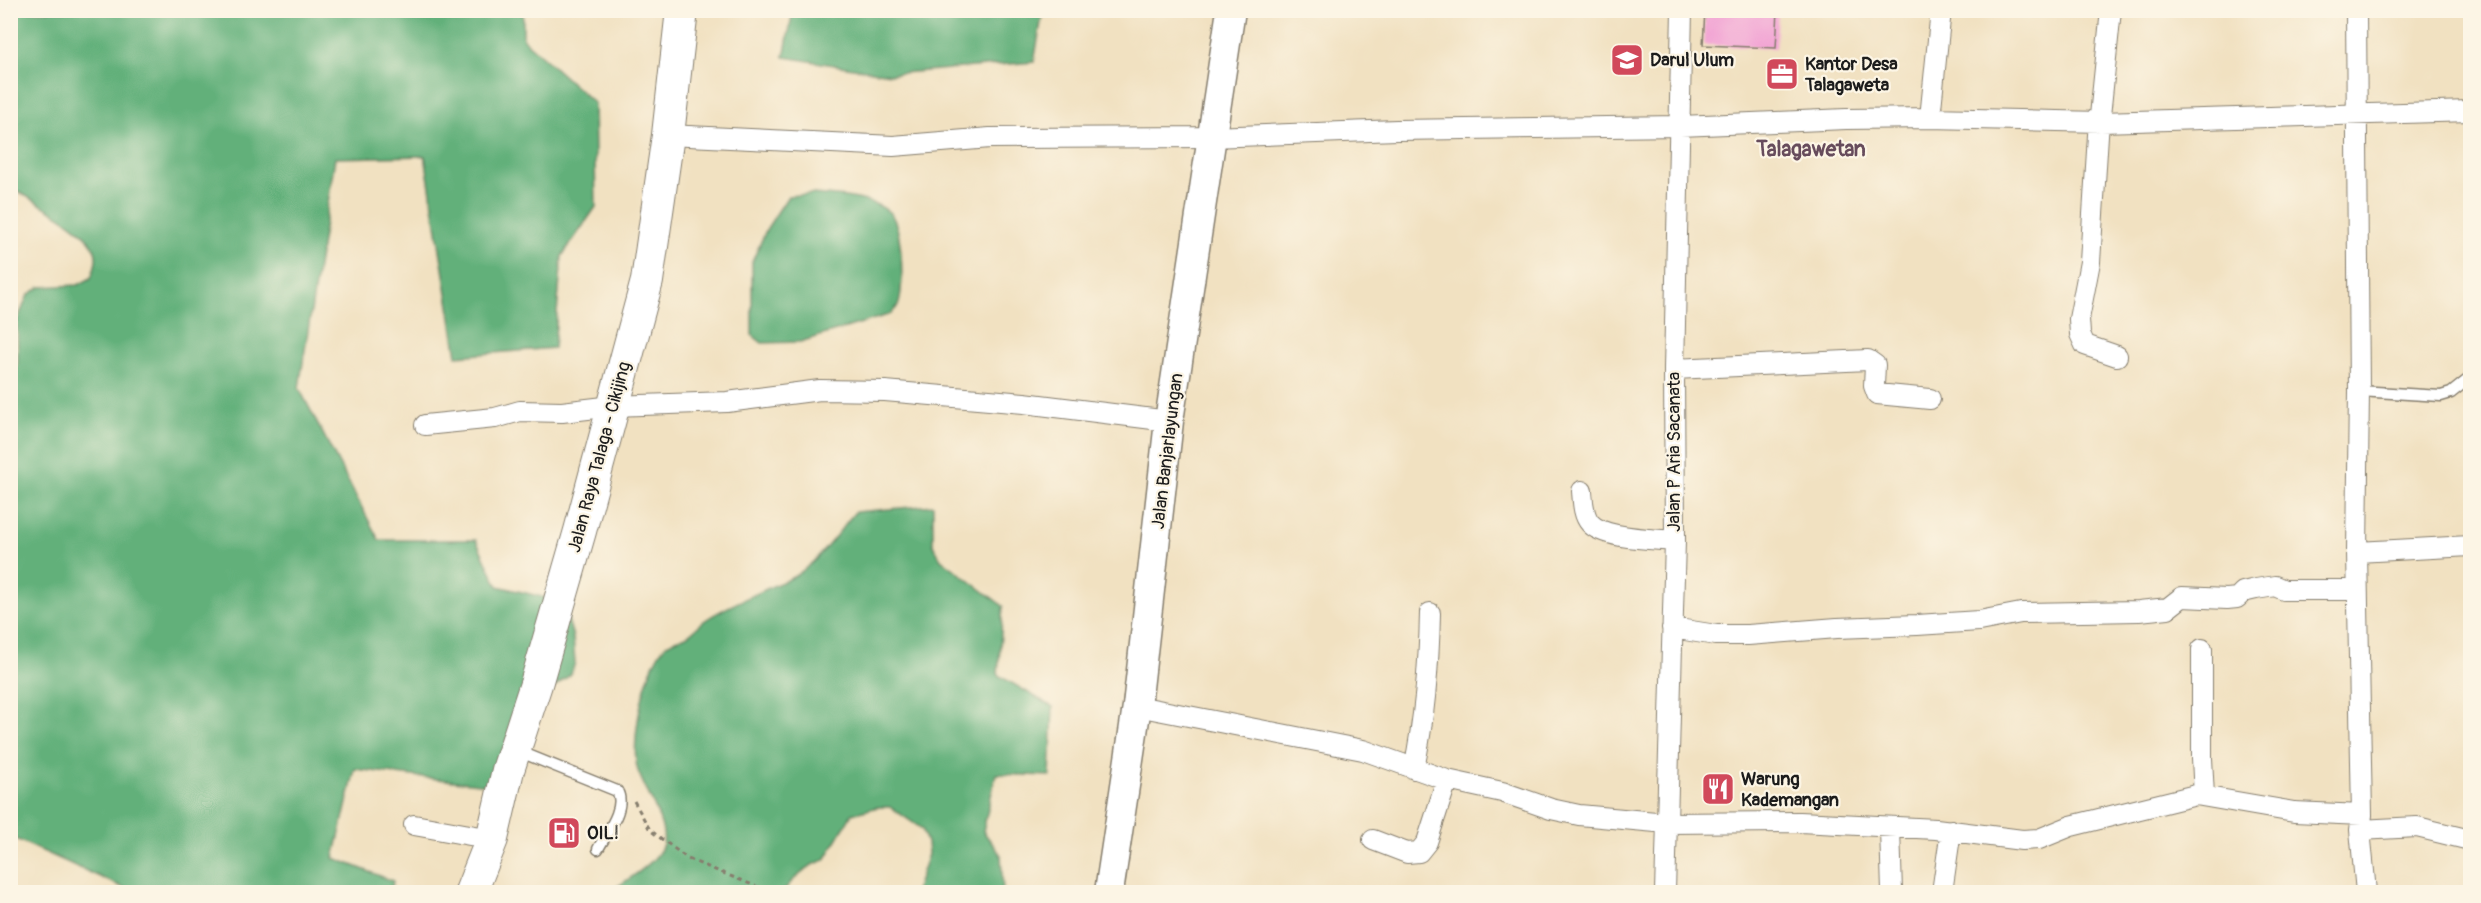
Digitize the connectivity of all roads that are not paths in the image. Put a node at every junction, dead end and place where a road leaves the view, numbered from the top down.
1 (682, 10) edge
2 (1230, 10) edge
3 (1682, 10) edge
4 (1941, 10) edge
5 (2111, 10) edge
6 (2356, 10) edge
7 (2470, 111) edge
8 (2357, 116) junction
9 (1930, 118) junction
10 (2101, 122) junction
11 (1680, 126) junction
12 (668, 135) junction
13 (1211, 137) junction
14 (2116, 356) dead end
15 (1674, 369) junction
16 (2470, 378) edge
17 (2359, 392) junction
18 (1930, 399) dead end
19 (613, 406) junction
20 (1169, 421) junction
21 (425, 425) dead end
22 (1582, 491) dead end
23 (1675, 541) junction
24 (2470, 546) edge
25 (2356, 552) junction
26 (2357, 590) junction
27 (1430, 613) dead end
28 (1672, 628) junction
29 (2202, 649) dead end
30 (1137, 706) junction
31 (515, 750) junction
32 (1414, 768) junction
33 (1448, 780) junction
34 (2204, 796) junction
35 (2361, 822) junction
36 (1667, 823) junction
37 (414, 825) dead end
38 (1890, 828) junction
39 (1951, 830) junction
40 (492, 839) junction
41 (1372, 840) dead end
42 (2470, 840) edge
43 (598, 849) dead end
44 (471, 892) edge
45 (1109, 892) edge
46 (1665, 892) edge
47 (1892, 892) edge
48 (1942, 892) edge
49 (2366, 892) edge

1 - 12 main road, Jalan Raya Talaga - Cikijing
2 - 13 street, Jalan Banjarlayungan
3 - 11 street, Jalan P Aria Sacanata
4 - 9 street
5 - 10 street
6 - 8 street
7 - 8 street
8 - 10 street
8 - 17 street
9 - 10 street
9 - 11 street
10 - 14 street
11 - 13 street
11 - 15 street, Jalan P Aria Sacanata
12 - 13 street
12 - 19 main road, Jalan Raya Talaga - Cikijing
13 - 20 street, Jalan Banjarlayungan
15 - 18 street
15 - 23 street, Jalan P Aria Sacanata
16 - 17 lane
17 - 25 street
19 - 20 street
19 - 21 street
19 - 31 main road, Jalan Raya Talaga - Cikijing
20 - 30 street, Jalan Banjarlayungan
22 - 23 street
23 - 28 street, Jalan P Aria Sacanata
24 - 25 street
25 - 26 street
26 - 28 street
26 - 35 street
27 - 32 street
28 - 36 street, Jalan P Aria Sacanata
29 - 34 street
30 - 32 street
30 - 45 street, Jalan Banjarlayungan
31 - 40 main road, Jalan Raya Talaga - Cikijing
31 - 43 lane
32 - 33 street
33 - 36 street
33 - 41 street
34 - 35 street
34 - 39 street
35 - 42 street
35 - 49 street
36 - 38 street
36 - 46 street, Jalan P Aria Sacanata
37 - 40 street
38 - 39 street
38 - 47 street
39 - 48 street
40 - 44 main road, Jalan Raya Talaga - Cikijing

